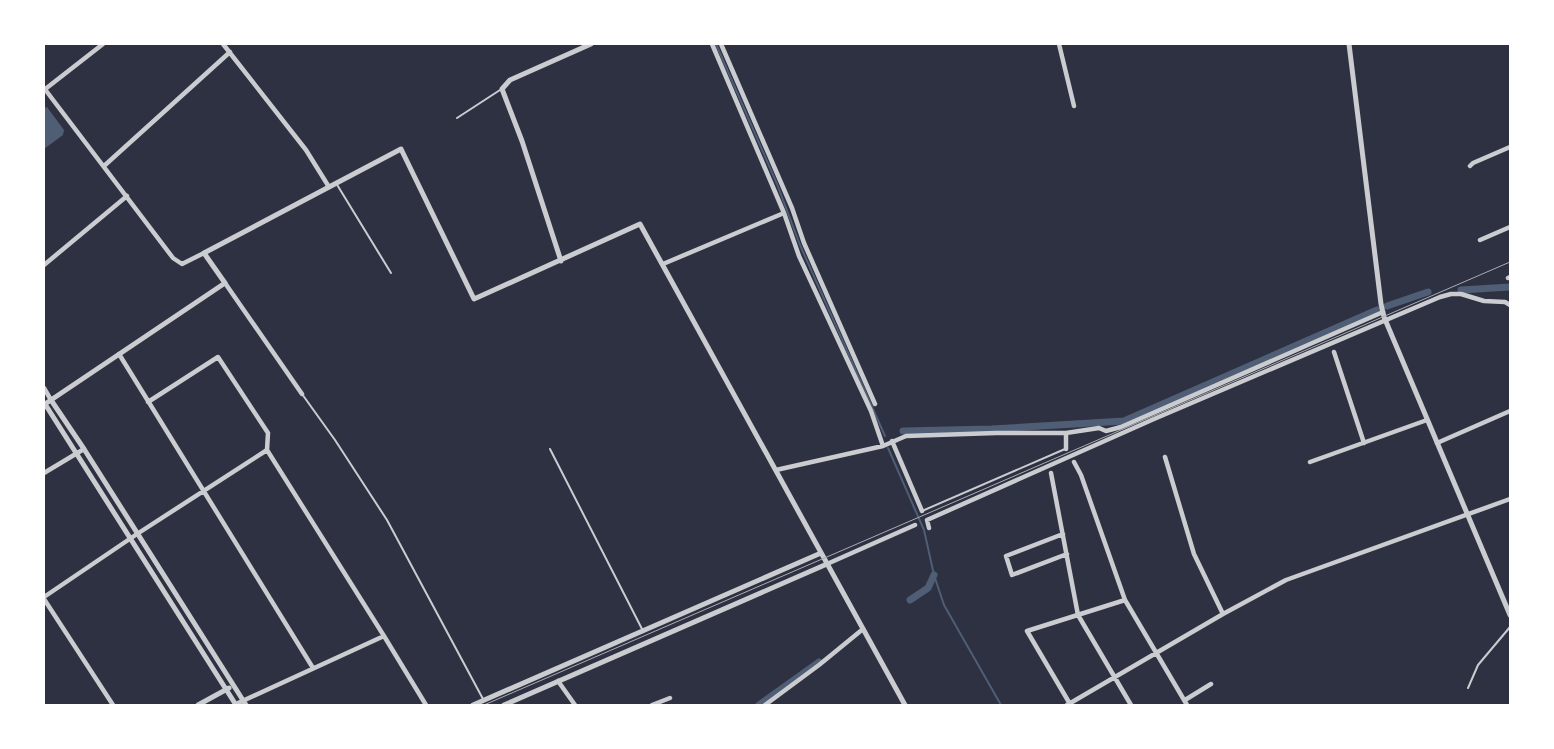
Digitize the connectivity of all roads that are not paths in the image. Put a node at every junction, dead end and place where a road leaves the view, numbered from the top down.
1 (103, 44) edge
2 (223, 44) edge
3 (591, 44) edge
4 (712, 44) edge
5 (720, 44) edge
6 (1059, 44) edge
7 (1349, 44) edge
8 (230, 52) junction
9 (502, 88) junction
10 (44, 89) edge
11 (1074, 106) dead end
12 (457, 118) dead end
13 (1510, 147) edge
14 (104, 166) junction
15 (1470, 166) dead end
16 (336, 183) junction
17 (329, 187) junction
18 (127, 196) junction
19 (784, 213) junction
20 (1510, 226) edge
21 (1480, 240) dead end
22 (204, 253) junction
23 (561, 261) junction
24 (663, 264) junction
25 (44, 265) edge
26 (391, 273) dead end
27 (225, 283) junction
28 (1510, 305) edge
29 (1383, 312) junction
30 (1386, 322) junction
31 (1334, 352) dead end
32 (119, 354) junction
33 (44, 388) edge
34 (302, 394) joint
35 (52, 400) junction
36 (148, 402) junction
37 (44, 403) edge
38 (875, 404) dead end
39 (1510, 411) edge
40 (1427, 420) junction
41 (1066, 433) junction
42 (892, 441) junction
43 (1364, 443) junction
44 (1437, 443) junction
45 (883, 446) junction
46 (84, 449) junction
47 (550, 449) dead end
48 (1066, 449) joint
49 (267, 450) junction
50 (77, 454) junction
51 (1165, 457) dead end
52 (1074, 462) dead end
53 (1310, 462) dead end
54 (776, 470) junction
55 (44, 473) edge
56 (1051, 473) dead end
57 (203, 492) junction
58 (1510, 499) edge
59 (922, 511) joint
60 (1466, 514) junction
61 (915, 525) dead end
62 (929, 528) dead end
63 (137, 534) junction
64 (1063, 534) junction
65 (130, 538) junction
66 (822, 553) junction
67 (1067, 554) junction
68 (827, 564) junction
69 (44, 598) edge
70 (1125, 600) junction
71 (186, 611) junction
72 (179, 614) junction
73 (1224, 614) junction
74 (1078, 615) junction
75 (1510, 615) edge
76 (1510, 627) edge
77 (863, 629) junction
78 (643, 632) junction
79 (384, 636) junction
80 (1156, 652) junction
81 (313, 668) junction
82 (1114, 676) junction
83 (558, 681) junction
84 (1211, 684) dead end
85 (233, 686) junction
86 (1468, 688) dead end
87 (226, 690) junction
88 (670, 698) dead end
89 (484, 700) junction
90 (1185, 700) junction
91 (244, 703) edge
92 (113, 705) edge
93 (198, 705) edge
94 (236, 705) edge
95 (426, 705) edge
96 (473, 705) edge
97 (504, 705) edge
98 (575, 705) edge
99 (652, 705) edge
100 (766, 705) edge
101 (905, 705) edge
102 (1069, 705) edge
103 (1131, 705) edge
104 (1187, 705) edge

1 - 10 street
2 - 8 street
3 - 9 street
4 - 19 street
5 - 38 street
6 - 11 street
7 - 29 street
8 - 14 street
8 - 17 street
9 - 12 lane
9 - 23 street
10 - 14 street
13 - 15 street
14 - 18 street
16 - 17 street
16 - 23 street
16 - 26 lane
17 - 22 street
18 - 22 street
18 - 25 street
19 - 24 street
19 - 45 street
20 - 21 street
22 - 27 street
23 - 24 street
24 - 54 street
27 - 32 street
27 - 34 street
28 - 30 street
29 - 30 street
29 - 41 street
30 - 40 street
30 - 62 street
31 - 43 street
32 - 35 street
32 - 36 street
33 - 35 street
34 - 89 lane
35 - 37 street
35 - 46 street
36 - 49 street
36 - 57 street
37 - 50 street
39 - 44 street
40 - 43 street
40 - 44 street
41 - 42 street
41 - 48 street
42 - 45 street
42 - 59 street
43 - 53 street
44 - 60 street
45 - 54 street
46 - 50 street
46 - 63 street
47 - 78 lane
48 - 59 lane
49 - 57 street
49 - 79 street
50 - 55 street
50 - 65 street
51 - 73 street
52 - 70 street
54 - 66 street
56 - 64 street
57 - 63 street
57 - 81 street
58 - 60 street
60 - 73 street
60 - 75 street
61 - 68 street
63 - 65 street
63 - 71 street
64 - 67 street
64 - 67 street
65 - 69 street
65 - 72 street
66 - 68 street
66 - 78 street
67 - 74 street
68 - 77 street
68 - 83 street
69 - 92 street
70 - 74 street
70 - 80 street
71 - 72 street
71 - 85 street
72 - 87 street
73 - 80 street
74 - 82 street
74 - 102 street
76 - 86 lane
77 - 100 street
77 - 101 street
78 - 89 street
79 - 81 street
79 - 95 street
80 - 82 street
80 - 90 street
81 - 91 street
82 - 102 street
82 - 103 street
83 - 97 street
83 - 98 street
84 - 90 street
85 - 87 street
85 - 91 street
87 - 93 street
87 - 94 street
88 - 99 street
89 - 96 street
90 - 104 street
91 - 94 street

